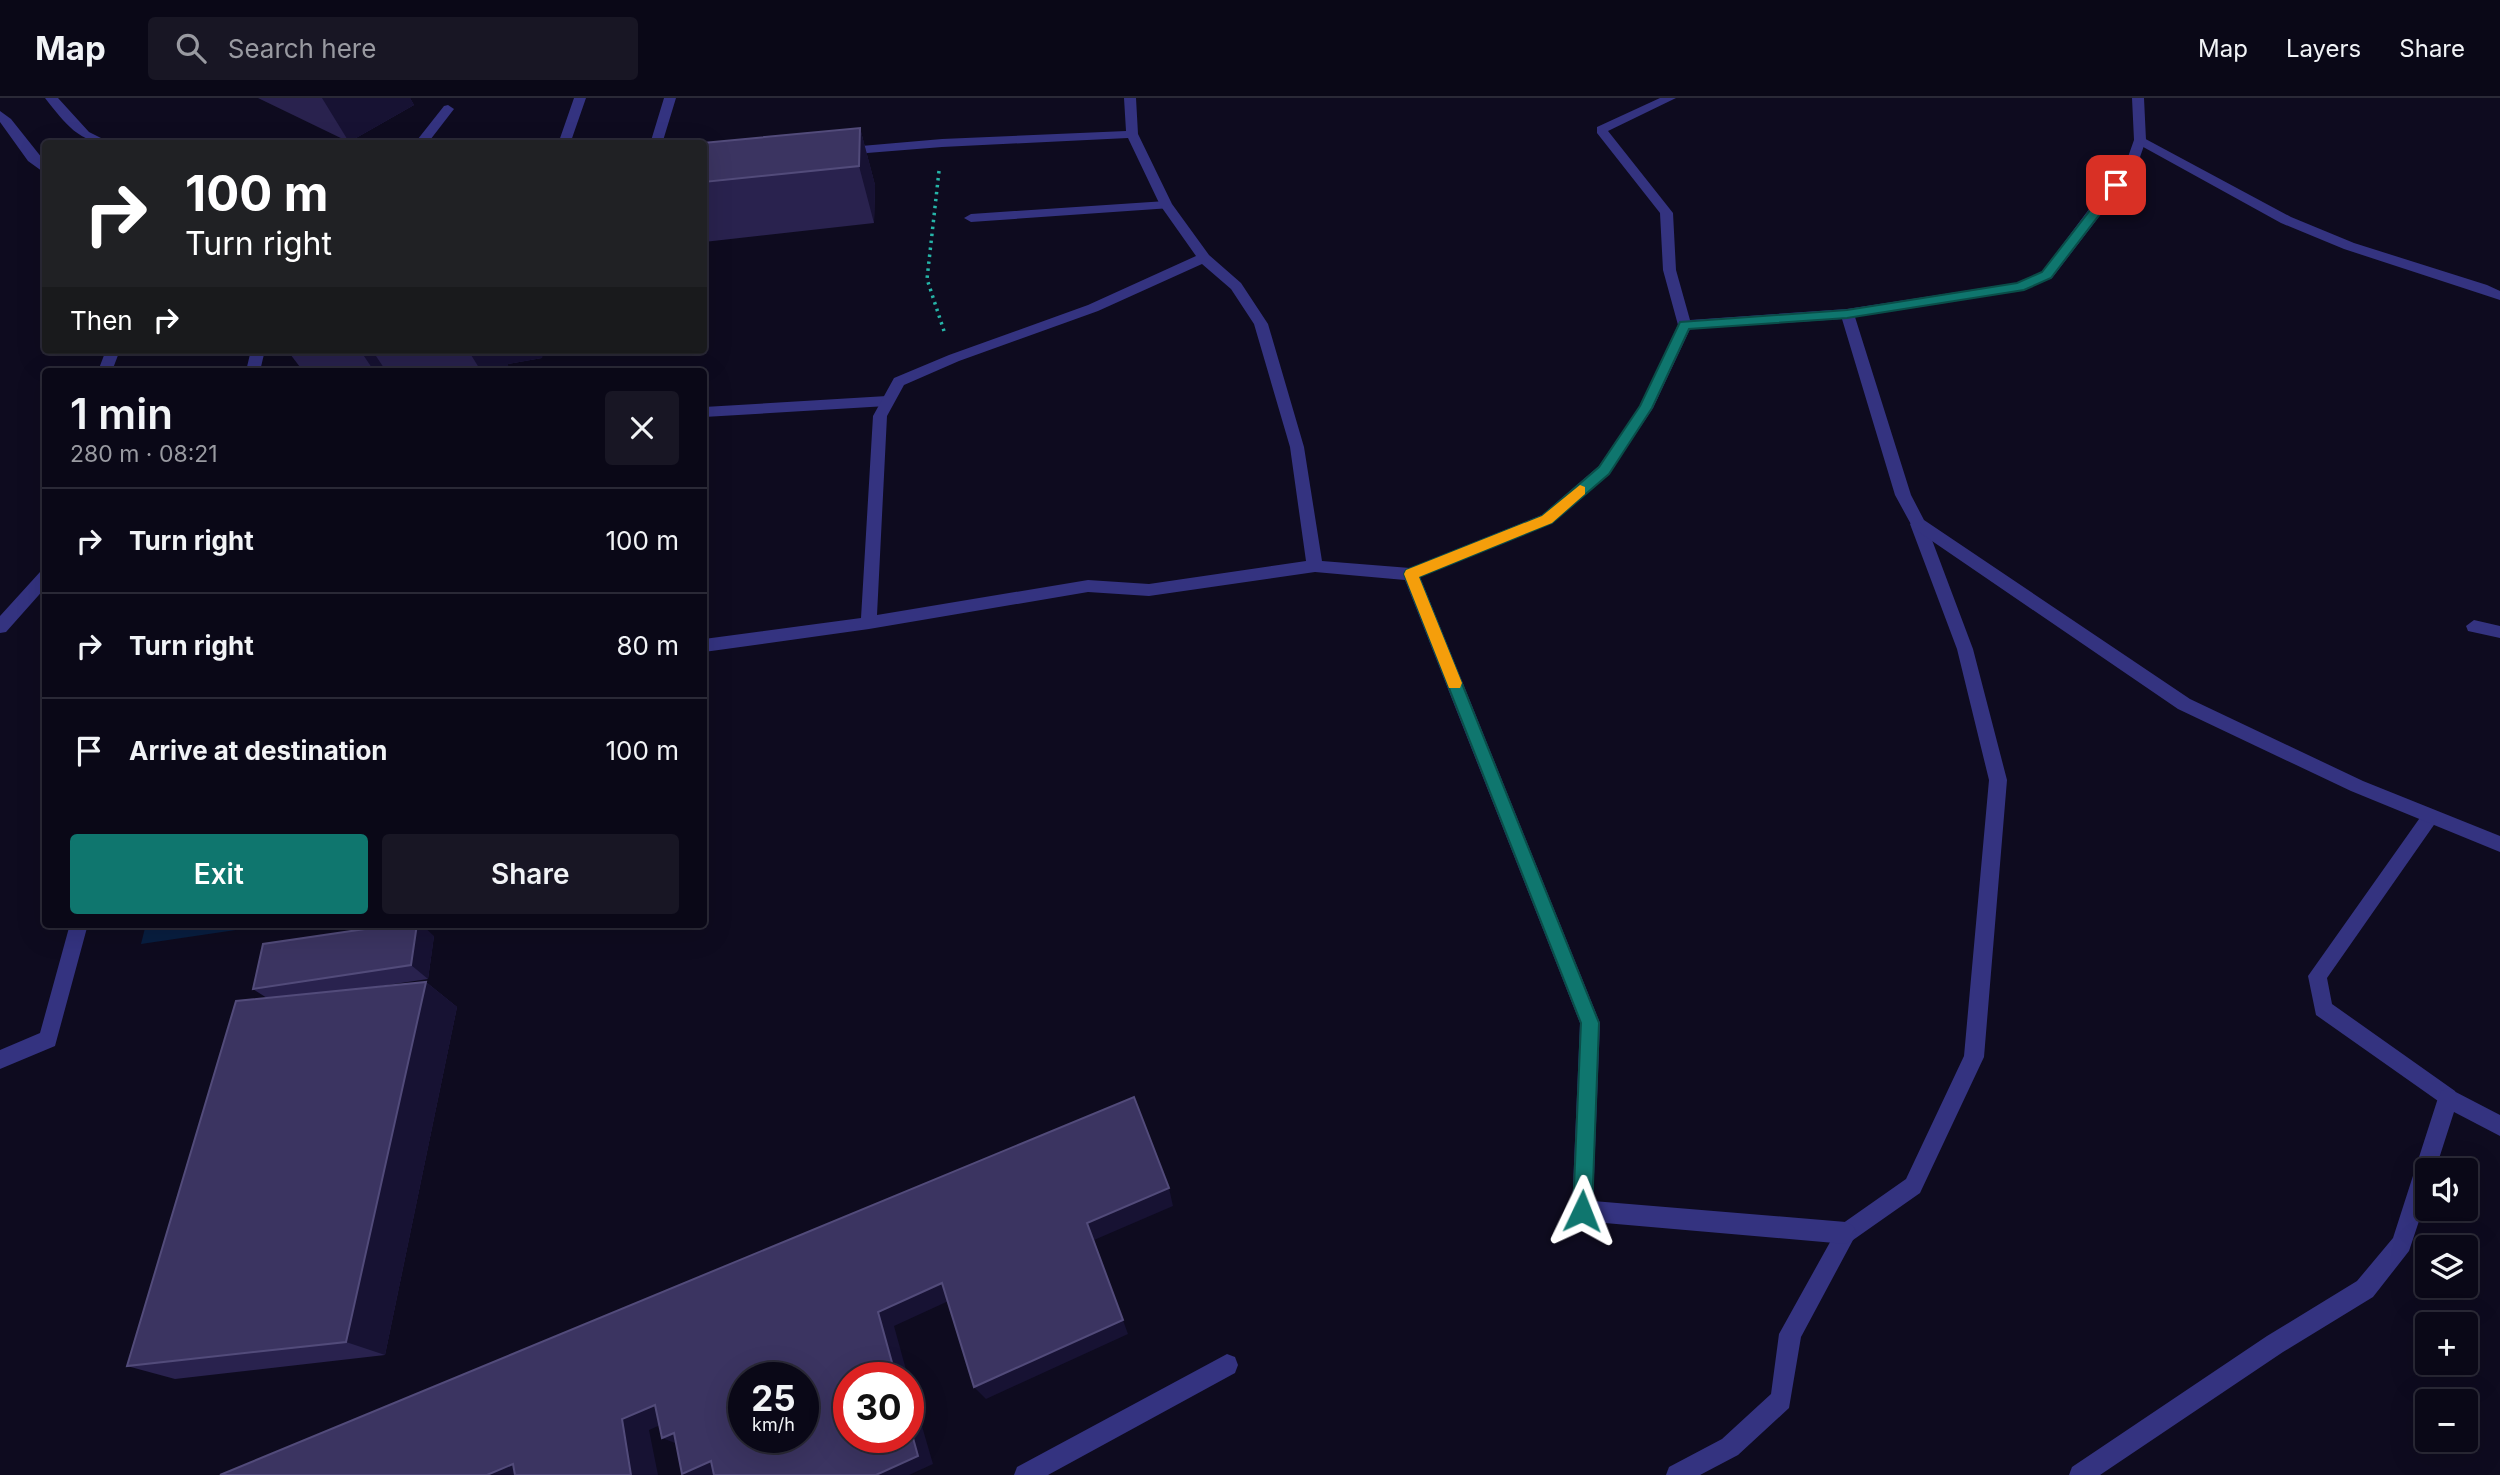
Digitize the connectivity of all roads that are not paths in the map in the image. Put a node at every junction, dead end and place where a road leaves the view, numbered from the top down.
1 (51, 98) edge
2 (580, 98) edge
3 (670, 98) edge
4 (1130, 98) edge
5 (1670, 98) edge
6 (2138, 98) edge
7 (448, 109) dead end
8 (0, 115) edge
9 (1132, 134) junction
10 (97, 140) edge
11 (423, 140) edge
12 (565, 140) edge
13 (657, 140) edge
14 (2140, 140) junction
15 (823, 153) edge
16 (42, 167) edge
17 (1166, 205) junction
18 (971, 218) dead end
19 (1204, 258) junction
20 (2500, 285) edge
21 (2482, 288) junction
22 (2500, 296) edge
23 (1847, 314) junction
24 (1685, 325) junction
25 (887, 401) junction
26 (707, 412) edge
27 (1918, 524) junction
28 (1315, 566) junction
29 (1411, 574) junction
30 (42, 580) edge
31 (869, 623) junction
32 (2474, 626) dead end
33 (0, 627) edge
34 (2500, 632) edge
35 (707, 646) edge
36 (2430, 817) junction
37 (2500, 844) edge
38 (78, 928) edge
39 (0, 1059) edge
40 (2448, 1098) junction
41 (2500, 1126) edge
42 (1846, 1234) junction
43 (1227, 1365) dead end
44 (1025, 1475) edge
45 (1676, 1475) edge
46 (2080, 1475) edge

1 - 10 street
2 - 12 street
3 - 13 street
4 - 9 street
5 - 24 street
6 - 14 street
7 - 11 street
8 - 16 street
9 - 15 street
9 - 17 street
14 - 21 street
14 - 23 street
17 - 18 street
17 - 19 street
19 - 25 street
19 - 28 street
20 - 21 street
21 - 22 street
23 - 24 street
23 - 27 street
24 - 29 street
25 - 26 street
25 - 31 street
27 - 36 street
27 - 42 street
28 - 29 street
28 - 31 street
29 - 42 street
30 - 33 street
31 - 35 street
32 - 34 street
36 - 37 street
36 - 40 street
38 - 39 street
40 - 41 street
40 - 46 street
42 - 45 street
43 - 44 street

